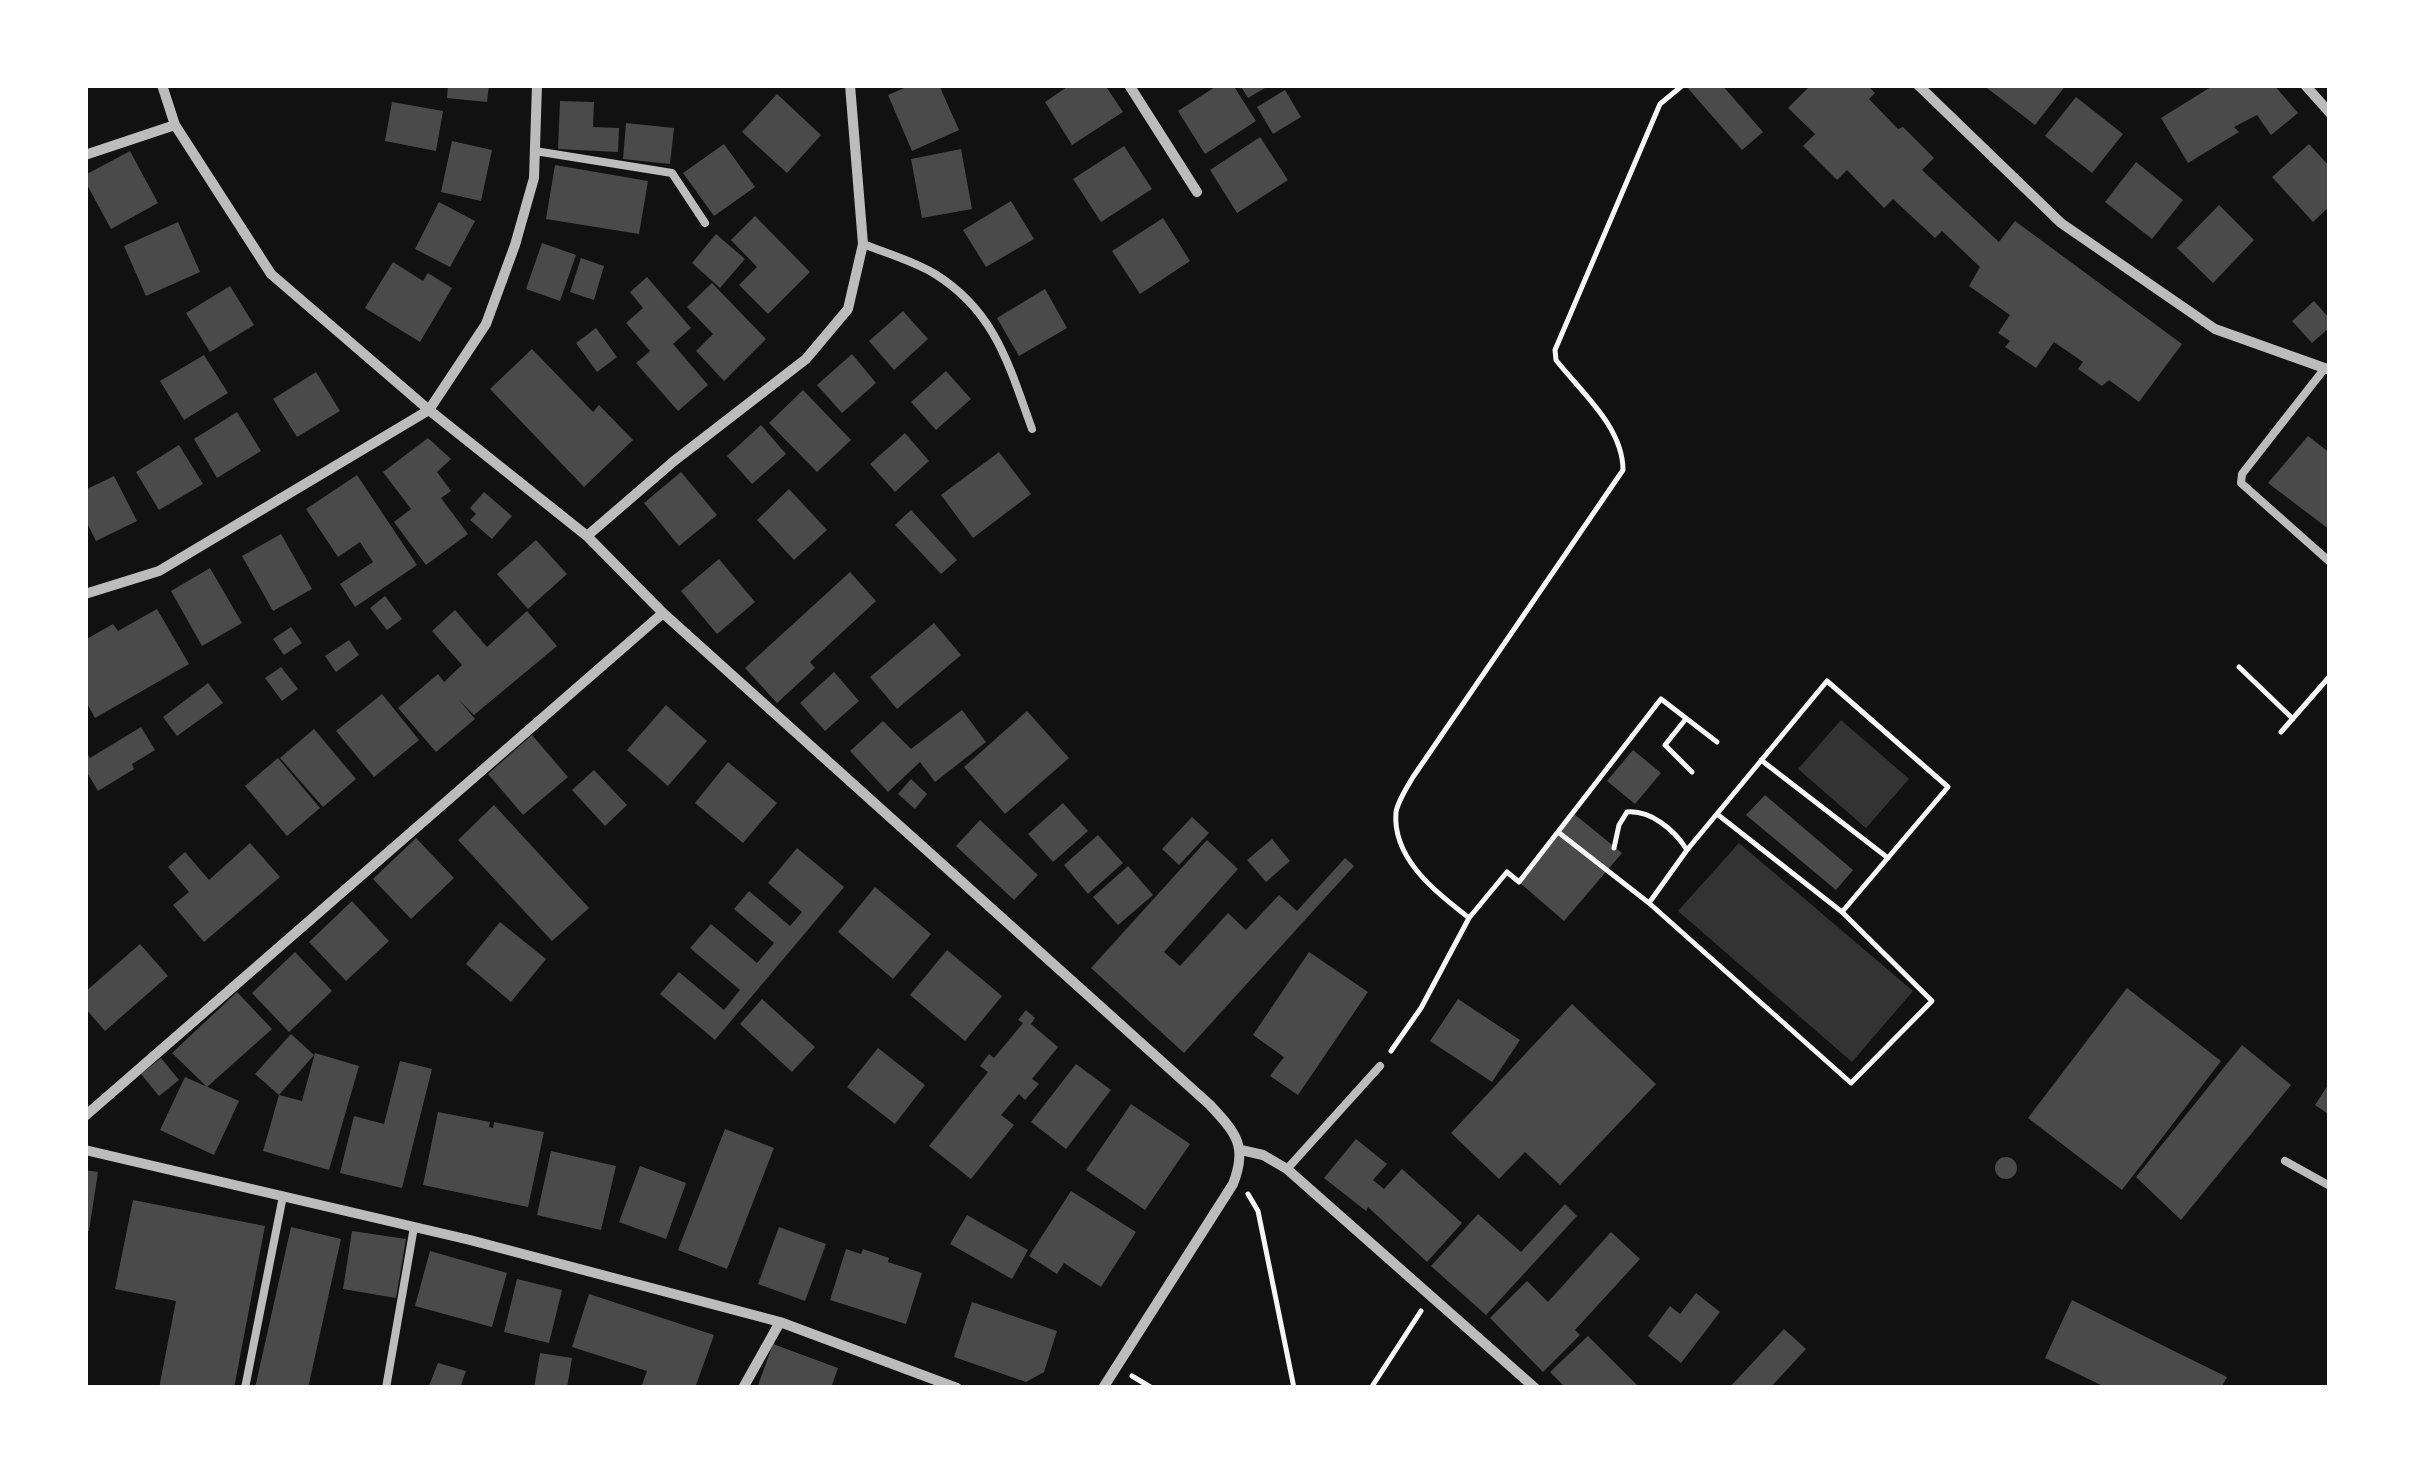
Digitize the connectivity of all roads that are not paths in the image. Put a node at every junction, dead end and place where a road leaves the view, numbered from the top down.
1 (162, 85) edge
2 (537, 85) edge
3 (850, 85) edge
4 (1129, 85) edge
5 (1918, 85) edge
6 (2305, 85) edge
7 (2330, 113) edge
8 (175, 126) junction
9 (534, 151) junction
10 (85, 155) edge
11 (1196, 192) dead end
12 (705, 223) dead end
13 (863, 244) junction
14 (2328, 369) edge
15 (429, 410) junction
16 (1032, 429) dead end
17 (587, 536) junction
18 (2330, 562) edge
19 (85, 594) edge
20 (664, 612) junction
21 (1380, 1066) road end
22 (85, 1116) edge
23 (85, 1150) edge
24 (1241, 1150) junction
25 (2284, 1160) dead end
26 (1287, 1169) junction
27 (2330, 1186) edge
28 (283, 1196) junction
29 (414, 1227) junction
30 (780, 1322) junction
31 (245, 1388) edge
32 (386, 1388) edge
33 (743, 1388) edge
34 (957, 1388) edge
35 (1102, 1388) edge
36 (1535, 1388) edge

1 - 8 street
2 - 9 street
3 - 13 street
4 - 11 street
5 - 14 street
6 - 7 street
8 - 10 street
8 - 15 street
9 - 12 lane
9 - 15 street
13 - 16 lane
13 - 17 street
14 - 18 lane
15 - 17 street
15 - 19 street
17 - 20 street
20 - 22 street
20 - 24 street
21 - 26 lane
23 - 28 street
24 - 26 street
24 - 35 street
25 - 27 lane
26 - 36 street
28 - 29 street
28 - 31 lane
29 - 30 street
29 - 32 lane
30 - 33 street
30 - 34 street

